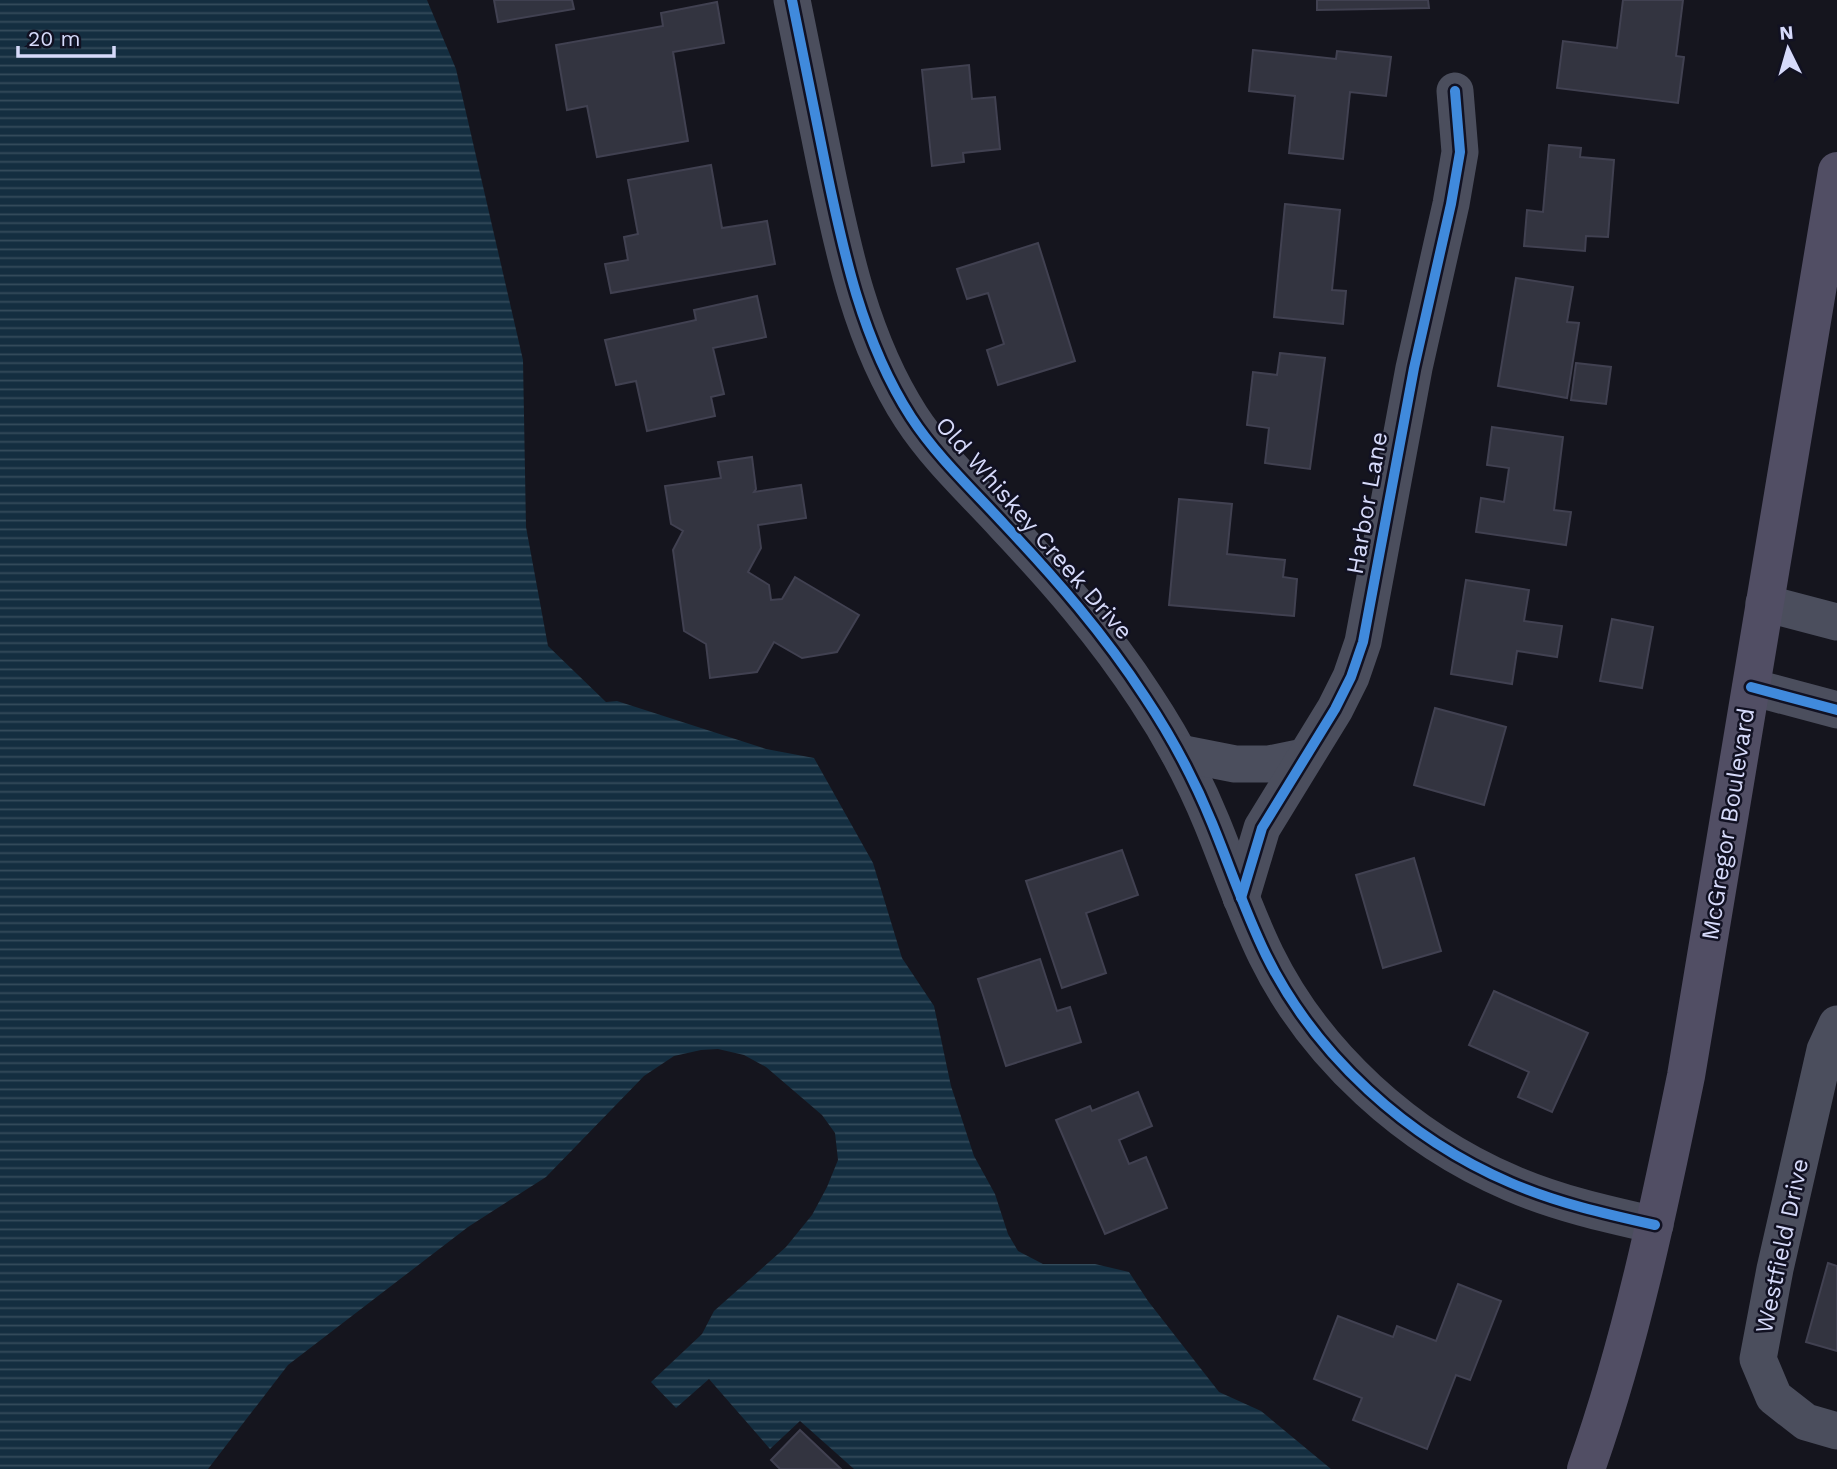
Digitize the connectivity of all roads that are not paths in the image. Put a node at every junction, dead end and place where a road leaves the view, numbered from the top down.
1 (792, 0) edge
2 (1455, 91) dead end
3 (1837, 172) edge
4 (1764, 603) junction
5 (1837, 622) edge
6 (1751, 687) junction
7 (1837, 710) edge
8 (1179, 753) junction
9 (1304, 757) junction
10 (1241, 898) junction
11 (1837, 1024) edge
12 (1655, 1225) junction
13 (1837, 1431) edge
14 (1586, 1469) edge

1 - 8 street, Old Whiskey Creek Drive
2 - 9 street, Harbor Lane
3 - 4 main road, McGregor Boulevard
4 - 5 street
4 - 6 main road, McGregor Boulevard
6 - 7 street
6 - 12 main road, McGregor Boulevard
8 - 9 street
8 - 10 street, Old Whiskey Creek Drive
9 - 10 street, Harbor Lane
10 - 12 street, Old Whiskey Creek Drive
11 - 13 street, Westfield Drive
12 - 14 main road, McGregor Boulevard

